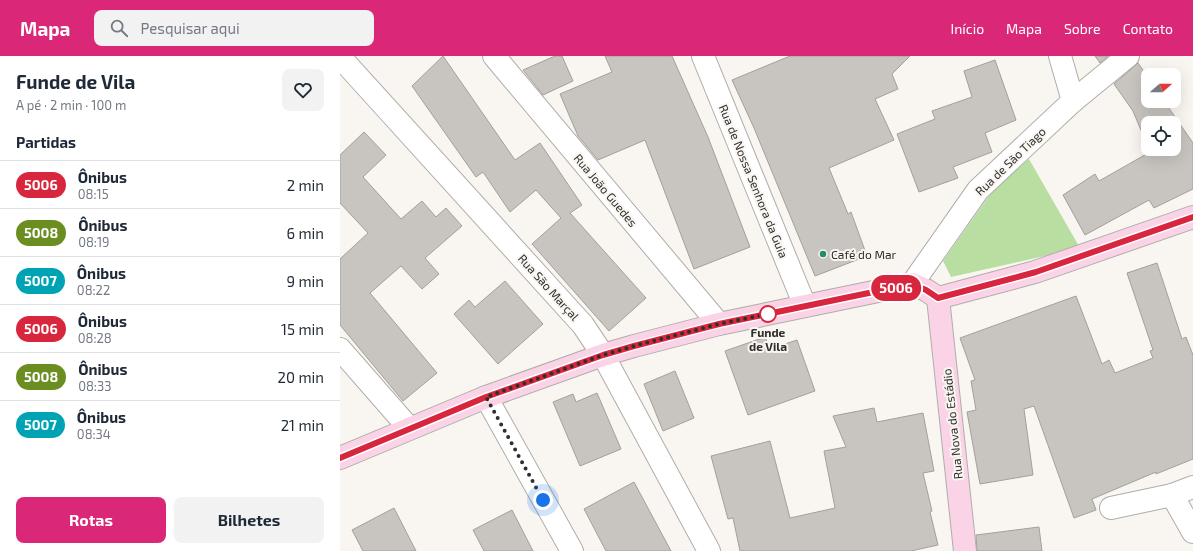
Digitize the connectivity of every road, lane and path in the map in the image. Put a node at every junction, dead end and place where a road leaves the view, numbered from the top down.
1 (494, 56) edge
2 (704, 56) edge
3 (1060, 56) edge
4 (1128, 56) edge
5 (340, 57) edge
6 (1073, 101) junction
7 (1193, 217) edge
8 (912, 284) junction
9 (938, 298) junction
10 (805, 306) junction
11 (719, 324) junction
12 (340, 349) edge
13 (603, 355) junction
14 (486, 397) junction
15 (409, 428) junction
16 (340, 458) edge
17 (1193, 486) edge
18 (1172, 495) junction
19 (1111, 508) dead end
20 (1193, 532) edge
21 (572, 551) edge
22 (709, 551) edge
23 (965, 551) edge

1 - 11 street, Rua João Guedes
2 - 10 street, Rua de Nossa Senhora da Guia
3 - 6 street
4 - 6 street, Rua de São Tiago
5 - 13 street, Rua São Marçal
6 - 8 street, Rua de São Tiago
7 - 9 street
8 - 9 street
8 - 10 street
9 - 23 street, Rua Nova do Estádio
10 - 11 street
11 - 13 street
12 - 15 street
13 - 14 street
13 - 22 street, Rua São Marçal
14 - 15 street
14 - 21 street
15 - 16 street
17 - 18 street
18 - 19 street
18 - 20 street

